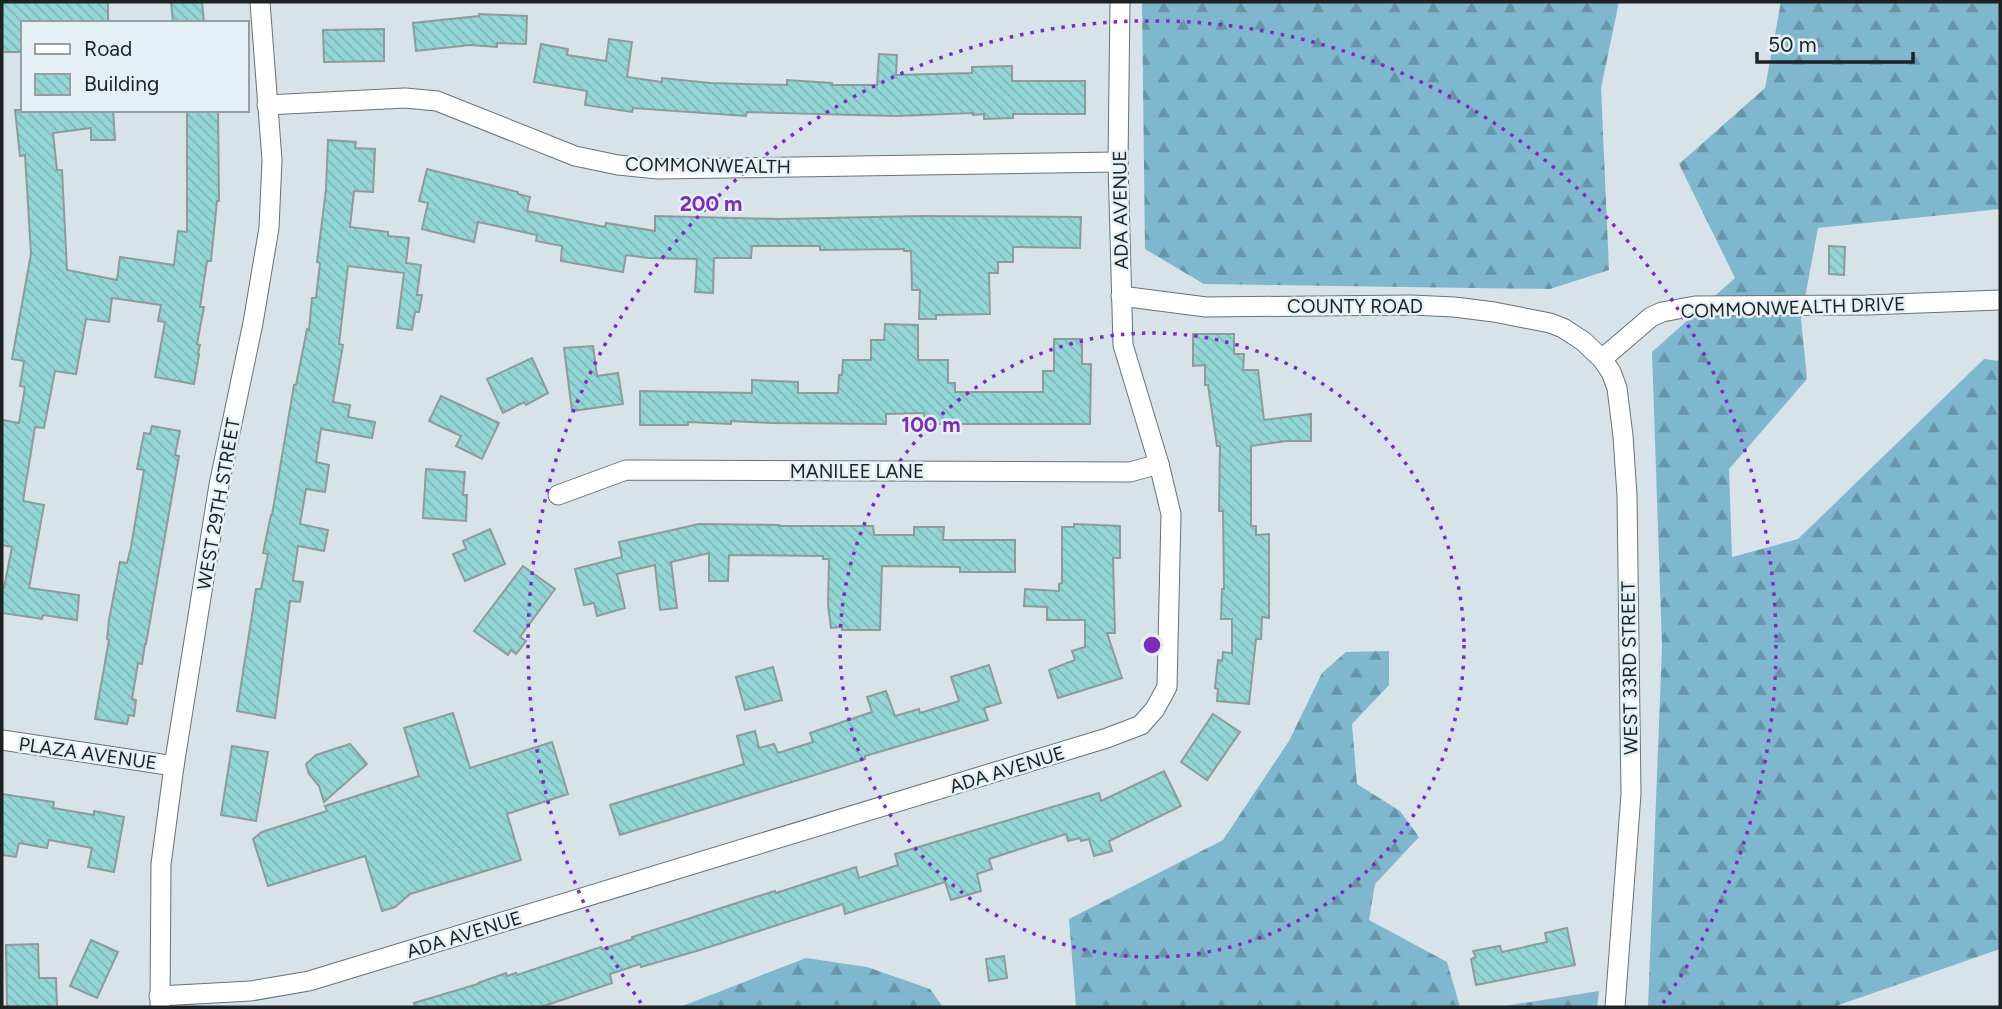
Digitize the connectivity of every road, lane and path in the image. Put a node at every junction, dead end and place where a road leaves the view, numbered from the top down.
1 (260, 2) edge
2 (1120, 2) edge
3 (267, 105) junction
4 (1118, 162) junction
5 (1121, 296) junction
6 (2000, 300) edge
7 (1583, 341) joint
8 (1602, 359) junction
9 (1158, 464) junction
10 (558, 495) dead end
11 (2, 740) edge
12 (174, 766) junction
13 (160, 1002) edge
14 (1615, 1007) edge

1 - 3 street, WEST 29TH STREET
2 - 4 street, ADA AVENUE
3 - 4 street, COMMONWEALTH
3 - 12 street, WEST 29TH STREET
4 - 5 street, ADA AVENUE
5 - 7 street, COUNTY ROAD
5 - 9 street, ADA AVENUE
6 - 8 street, COMMONWEALTH DRIVE
7 - 8 street, WEST 33RD STREET
8 - 14 street, WEST 33RD STREET
9 - 10 street, MANILEE LANE
9 - 13 street, ADA AVENUE
11 - 12 street, PLAZA AVENUE
12 - 13 street, WEST 29TH STREET

